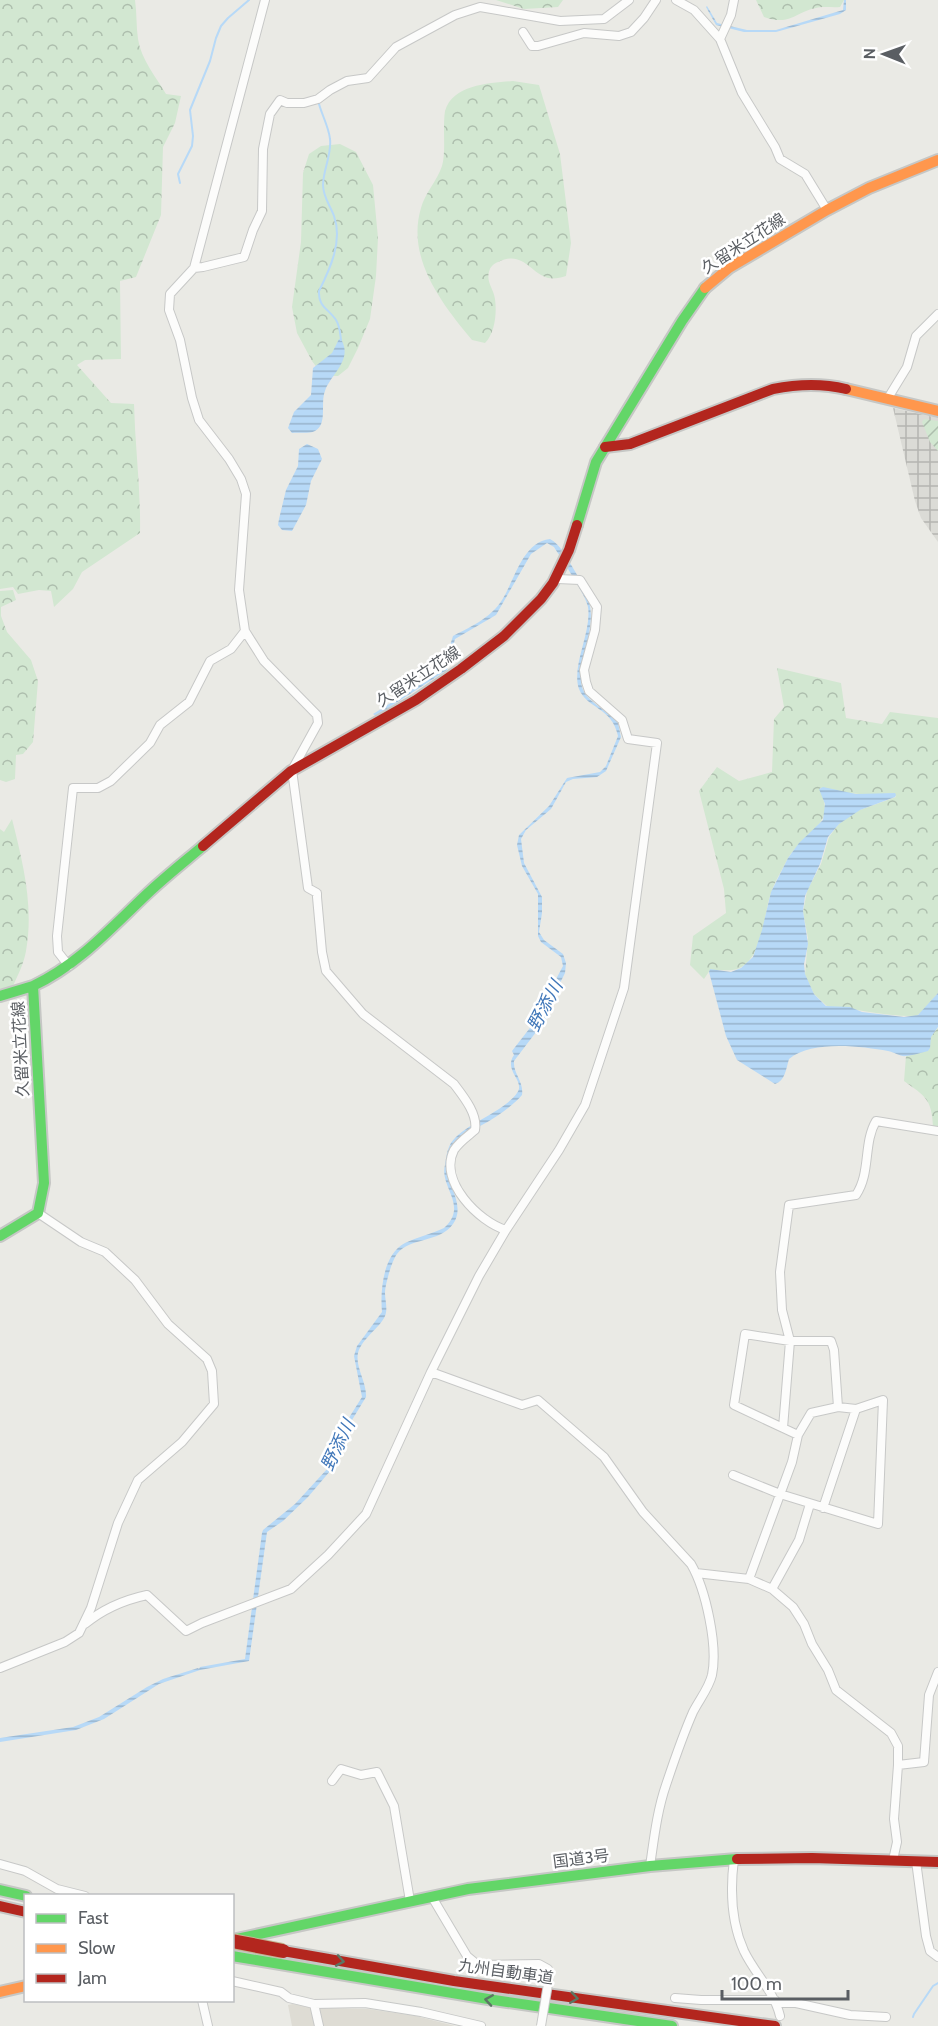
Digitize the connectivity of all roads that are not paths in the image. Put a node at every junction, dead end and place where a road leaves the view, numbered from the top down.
1 (265, 0) edge
2 (629, 0) edge
3 (656, 0) edge
4 (676, 0) edge
5 (734, 0) edge
6 (524, 32) dead end
7 (720, 39) junction
8 (938, 160) edge
9 (827, 210) junction
10 (194, 268) junction
11 (938, 314) edge
12 (888, 398) junction
13 (938, 411) edge
14 (605, 447) junction
15 (558, 579) junction
16 (244, 631) junction
17 (292, 770) junction
18 (69, 966) junction
19 (33, 986) junction
20 (0, 996) edge
21 (938, 1131) edge
22 (38, 1213) junction
23 (506, 1230) junction
24 (0, 1236) edge
25 (790, 1341) junction
26 (431, 1372) junction
27 (838, 1407) junction
28 (856, 1409) junction
29 (783, 1428) junction
30 (798, 1435) junction
31 (734, 1475) dead end
32 (780, 1494) junction
33 (810, 1504) junction
34 (823, 1508) junction
35 (696, 1573) junction
36 (749, 1579) junction
37 (772, 1589) junction
38 (85, 1624) junction
39 (0, 1668) edge
40 (938, 1672) edge
41 (898, 1765) junction
42 (332, 1781) dead end
43 (734, 1859) junction
44 (893, 1860) junction
45 (915, 1861) junction
46 (938, 1862) edge
47 (0, 1864) edge
48 (650, 1866) junction
49 (0, 1890) edge
50 (79, 1894) edge
51 (24, 1896) edge
52 (432, 1897) junction
53 (410, 1901) junction
54 (0, 1906) edge
55 (24, 1912) edge
56 (236, 1945) edge
57 (938, 1957) edge
58 (234, 1981) edge
59 (24, 1986) edge
60 (0, 1992) edge
61 (675, 1998) dead end
62 (776, 2001) junction
63 (202, 2002) edge
64 (314, 2004) junction
65 (886, 2017) dead end
66 (778, 2021) edge
67 (208, 2026) edge
68 (319, 2026) edge
69 (481, 2026) edge
70 (541, 2026) edge
71 (672, 2026) edge

1 - 10 street
2 - 10 street
3 - 6 street
4 - 7 street
5 - 7 street
7 - 9 street
8 - 9 main road, 久留米立花線
9 - 14 main road, 久留米立花線
10 - 16 street
11 - 12 street
12 - 13 main road
12 - 14 main road
14 - 15 main road, 久留米立花線
15 - 17 main road, 久留米立花線
15 - 23 street
16 - 17 street
16 - 18 street
17 - 18 main road, 久留米立花線
17 - 23 street
18 - 19 main road, 久留米立花線
19 - 20 main road
19 - 22 main road, 久留米立花線
21 - 25 street
22 - 24 main road
22 - 38 street
23 - 26 street
25 - 27 street
25 - 29 street
25 - 29 street
26 - 35 street
26 - 38 street
27 - 28 street
27 - 30 street
28 - 34 street
28 - 34 street
29 - 30 street
30 - 32 street
31 - 32 street
32 - 33 street
32 - 36 street
33 - 34 street
33 - 37 street
35 - 36 street
35 - 48 street
36 - 37 street
37 - 41 street
38 - 39 street
40 - 41 street
41 - 44 street
42 - 53 street
43 - 44 main road, 国道3号
43 - 48 main road, 国道3号
43 - 62 street
44 - 45 main road, 国道3号
45 - 46 main road, 国道3号
45 - 57 street
47 - 50 street
48 - 52 main road, 国道3号
49 - 51 main road
52 - 53 main road, 国道3号
52 - 70 street, bridge
53 - 56 main road, 国道3号
54 - 55 main road
56 -> 66 main road, 九州自動車道, bridge
71 -> 56 main road, 九州自動車道
58 - 64 street
59 - 60 main road
61 - 62 street
62 - 65 street
62 - 66 street
63 - 67 street
64 - 68 street
64 - 69 street

